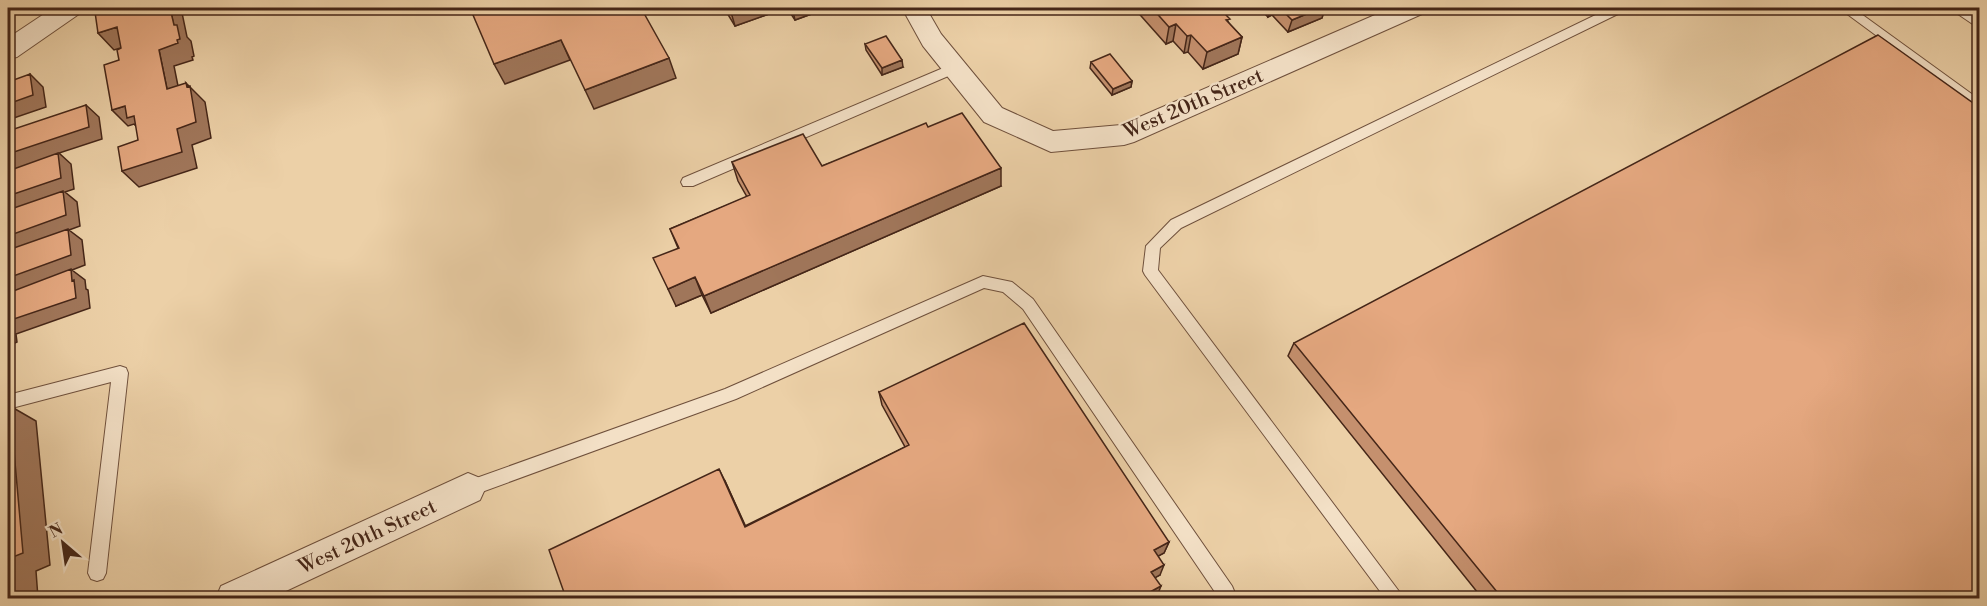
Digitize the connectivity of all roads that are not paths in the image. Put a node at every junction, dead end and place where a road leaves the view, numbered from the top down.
1 (70, 8) edge
2 (914, 8) edge
3 (1413, 8) edge
4 (1620, 8) edge
5 (1845, 8) edge
6 (1955, 8) edge
7 (1980, 25) edge
8 (8, 50) edge
9 (955, 68) junction
10 (1980, 106) edge
11 (688, 182) dead end
12 (8, 402) edge
13 (468, 489) joint
14 (97, 573) dead end
15 (233, 598) edge
16 (1228, 598) edge
17 (1395, 598) edge

1 - 8 street
2 - 9 street, West 20th Street
3 - 9 street, West 20th Street
4 - 17 lane
5 - 10 lane
6 - 7 lane
9 - 11 lane
12 - 14 lane
13 - 15 street, West 20th Street
13 - 16 lane

